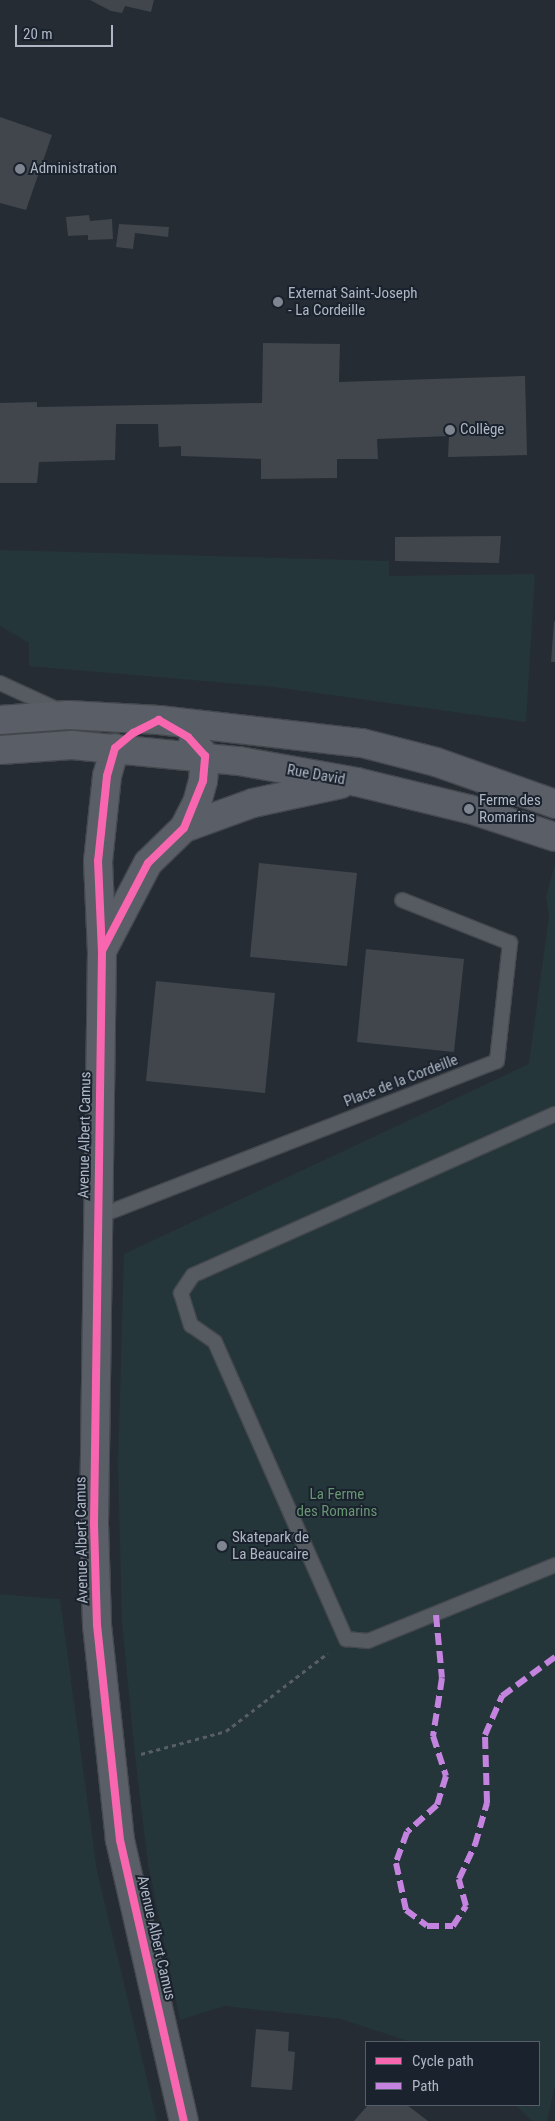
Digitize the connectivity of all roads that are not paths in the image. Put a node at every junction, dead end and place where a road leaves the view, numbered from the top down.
1 (0, 683) edge
2 (68, 715) junction
3 (0, 720) edge
4 (159, 720) junction
5 (115, 748) junction
6 (0, 750) edge
7 (205, 756) junction
8 (357, 782) junction
9 (555, 804) edge
10 (184, 828) junction
11 (555, 838) edge
12 (402, 900) dead end
13 (102, 951) junction
14 (555, 1114) edge
15 (97, 1217) junction
16 (555, 1565) edge
17 (184, 2121) edge

1 - 2 lane
2 - 3 street
2 - 4 street
4 - 5 street
4 - 7 street
4 - 9 street
5 - 6 street, Rue David
5 - 7 street, Rue David
5 - 13 street, Avenue Albert Camus
7 - 8 street, Rue David
7 - 10 street, Avenue Albert Camus
8 - 10 street, Avenue Albert Camus
8 - 11 street, Rue David
10 - 13 street, Avenue Albert Camus
12 - 15 lane, Place de la Cordeille
13 - 15 street, Avenue Albert Camus
14 - 16 lane
15 - 17 street, Avenue Albert Camus

